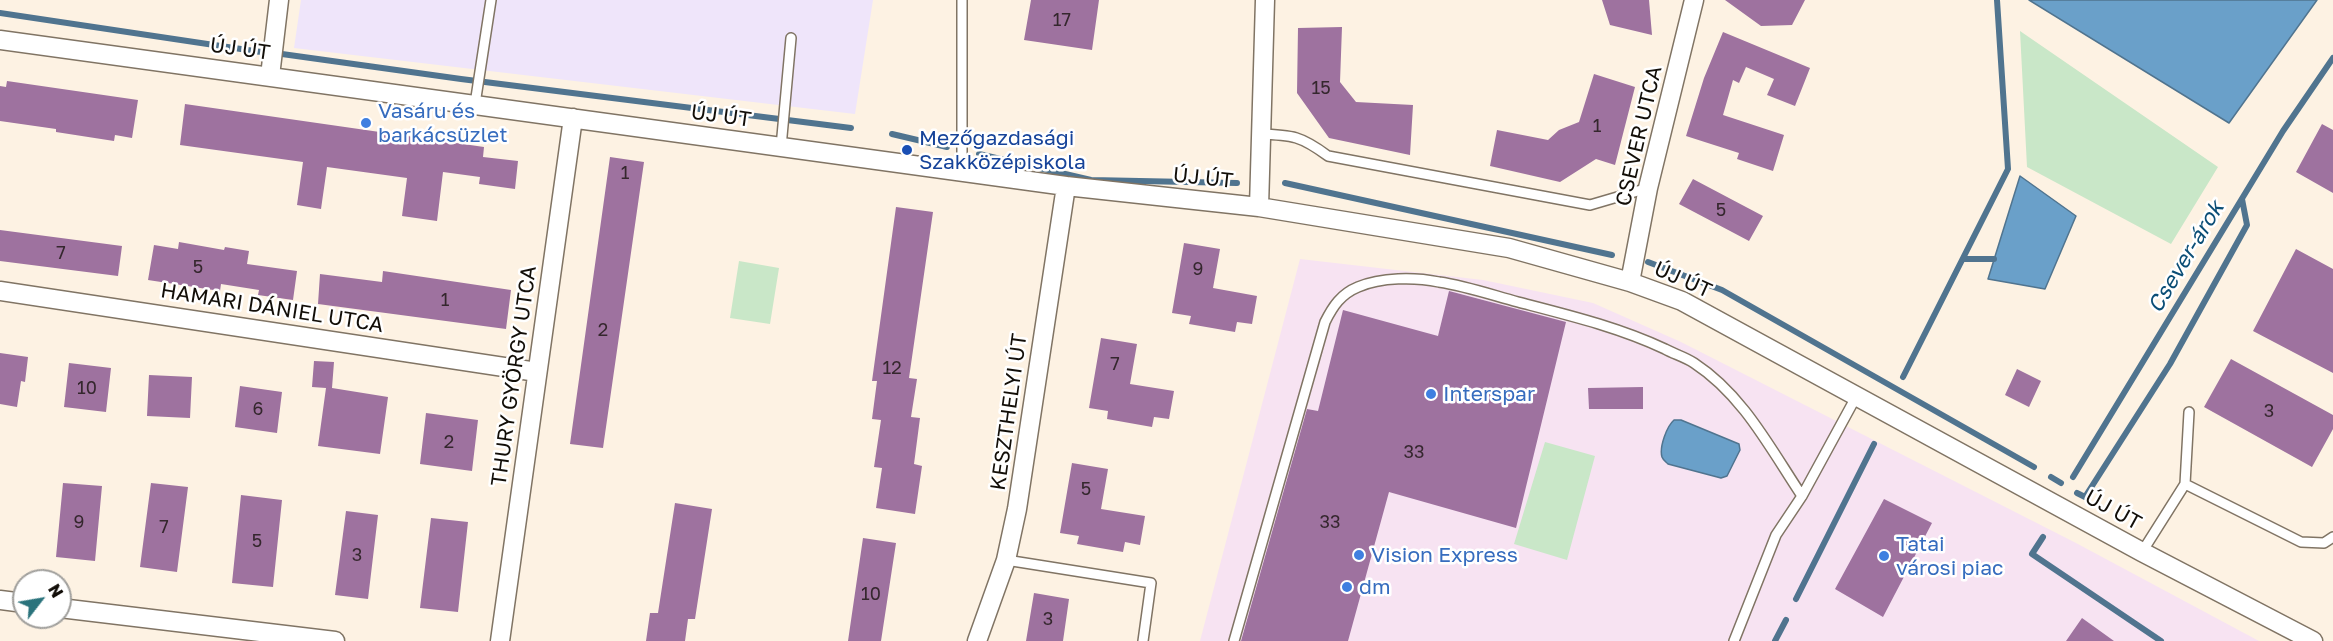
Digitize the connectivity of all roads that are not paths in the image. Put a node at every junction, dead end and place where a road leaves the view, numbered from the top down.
1 (279, 0) edge
2 (491, 0) edge
3 (962, 0) edge
4 (1265, 0) edge
5 (1694, 0) edge
6 (791, 38) dead end
7 (0, 40) edge
8 (270, 76) junction
9 (476, 97) junction
10 (573, 118) junction
11 (1259, 134) junction
12 (781, 147) junction
13 (962, 172) junction
14 (1066, 186) junction
15 (1648, 188) junction
16 (1258, 207) junction
17 (1630, 282) junction
18 (0, 291) edge
19 (537, 372) junction
20 (1856, 397) junction
21 (2189, 412) dead end
22 (2185, 484) junction
23 (1802, 496) junction
24 (2333, 537) edge
25 (2142, 552) junction
26 (1006, 560) junction
27 (72, 610) edge
28 (205, 633) edge
29 (335, 641) edge
30 (500, 641) edge
31 (977, 641) edge
32 (1143, 641) edge
33 (1234, 641) edge
34 (1734, 641) edge
35 (2313, 641) edge

1 - 8 street
2 - 9 lane
3 - 13 lane
4 - 11 street
5 - 15 street, CSEVER UTCA
6 - 12 lane
7 - 8 street, ÚJ ÚT
8 - 9 street, ÚJ ÚT
9 - 10 street, ÚJ ÚT
10 - 12 street, ÚJ ÚT
10 - 19 street, THURY GYÖRGY UTCA
11 - 15 lane
11 - 16 street
12 - 13 street, ÚJ ÚT
13 - 14 street, ÚJ ÚT
14 - 16 street, ÚJ ÚT
14 - 26 street, KESZTHELYI ÚT
15 - 17 street, CSEVER UTCA
16 - 17 street, ÚJ ÚT
17 - 20 street, ÚJ ÚT
18 - 19 street, HAMARI DÁNIEL UTCA
19 - 30 street, THURY GYÖRGY UTCA
20 - 23 lane
20 - 25 street, ÚJ ÚT
21 - 22 lane
22 - 24 lane
22 - 25 lane
23 - 33 lane
23 - 34 lane
25 - 35 street, ÚJ ÚT
26 - 31 street, KESZTHELYI ÚT
26 - 32 lane
27 - 28 street
28 - 29 street

